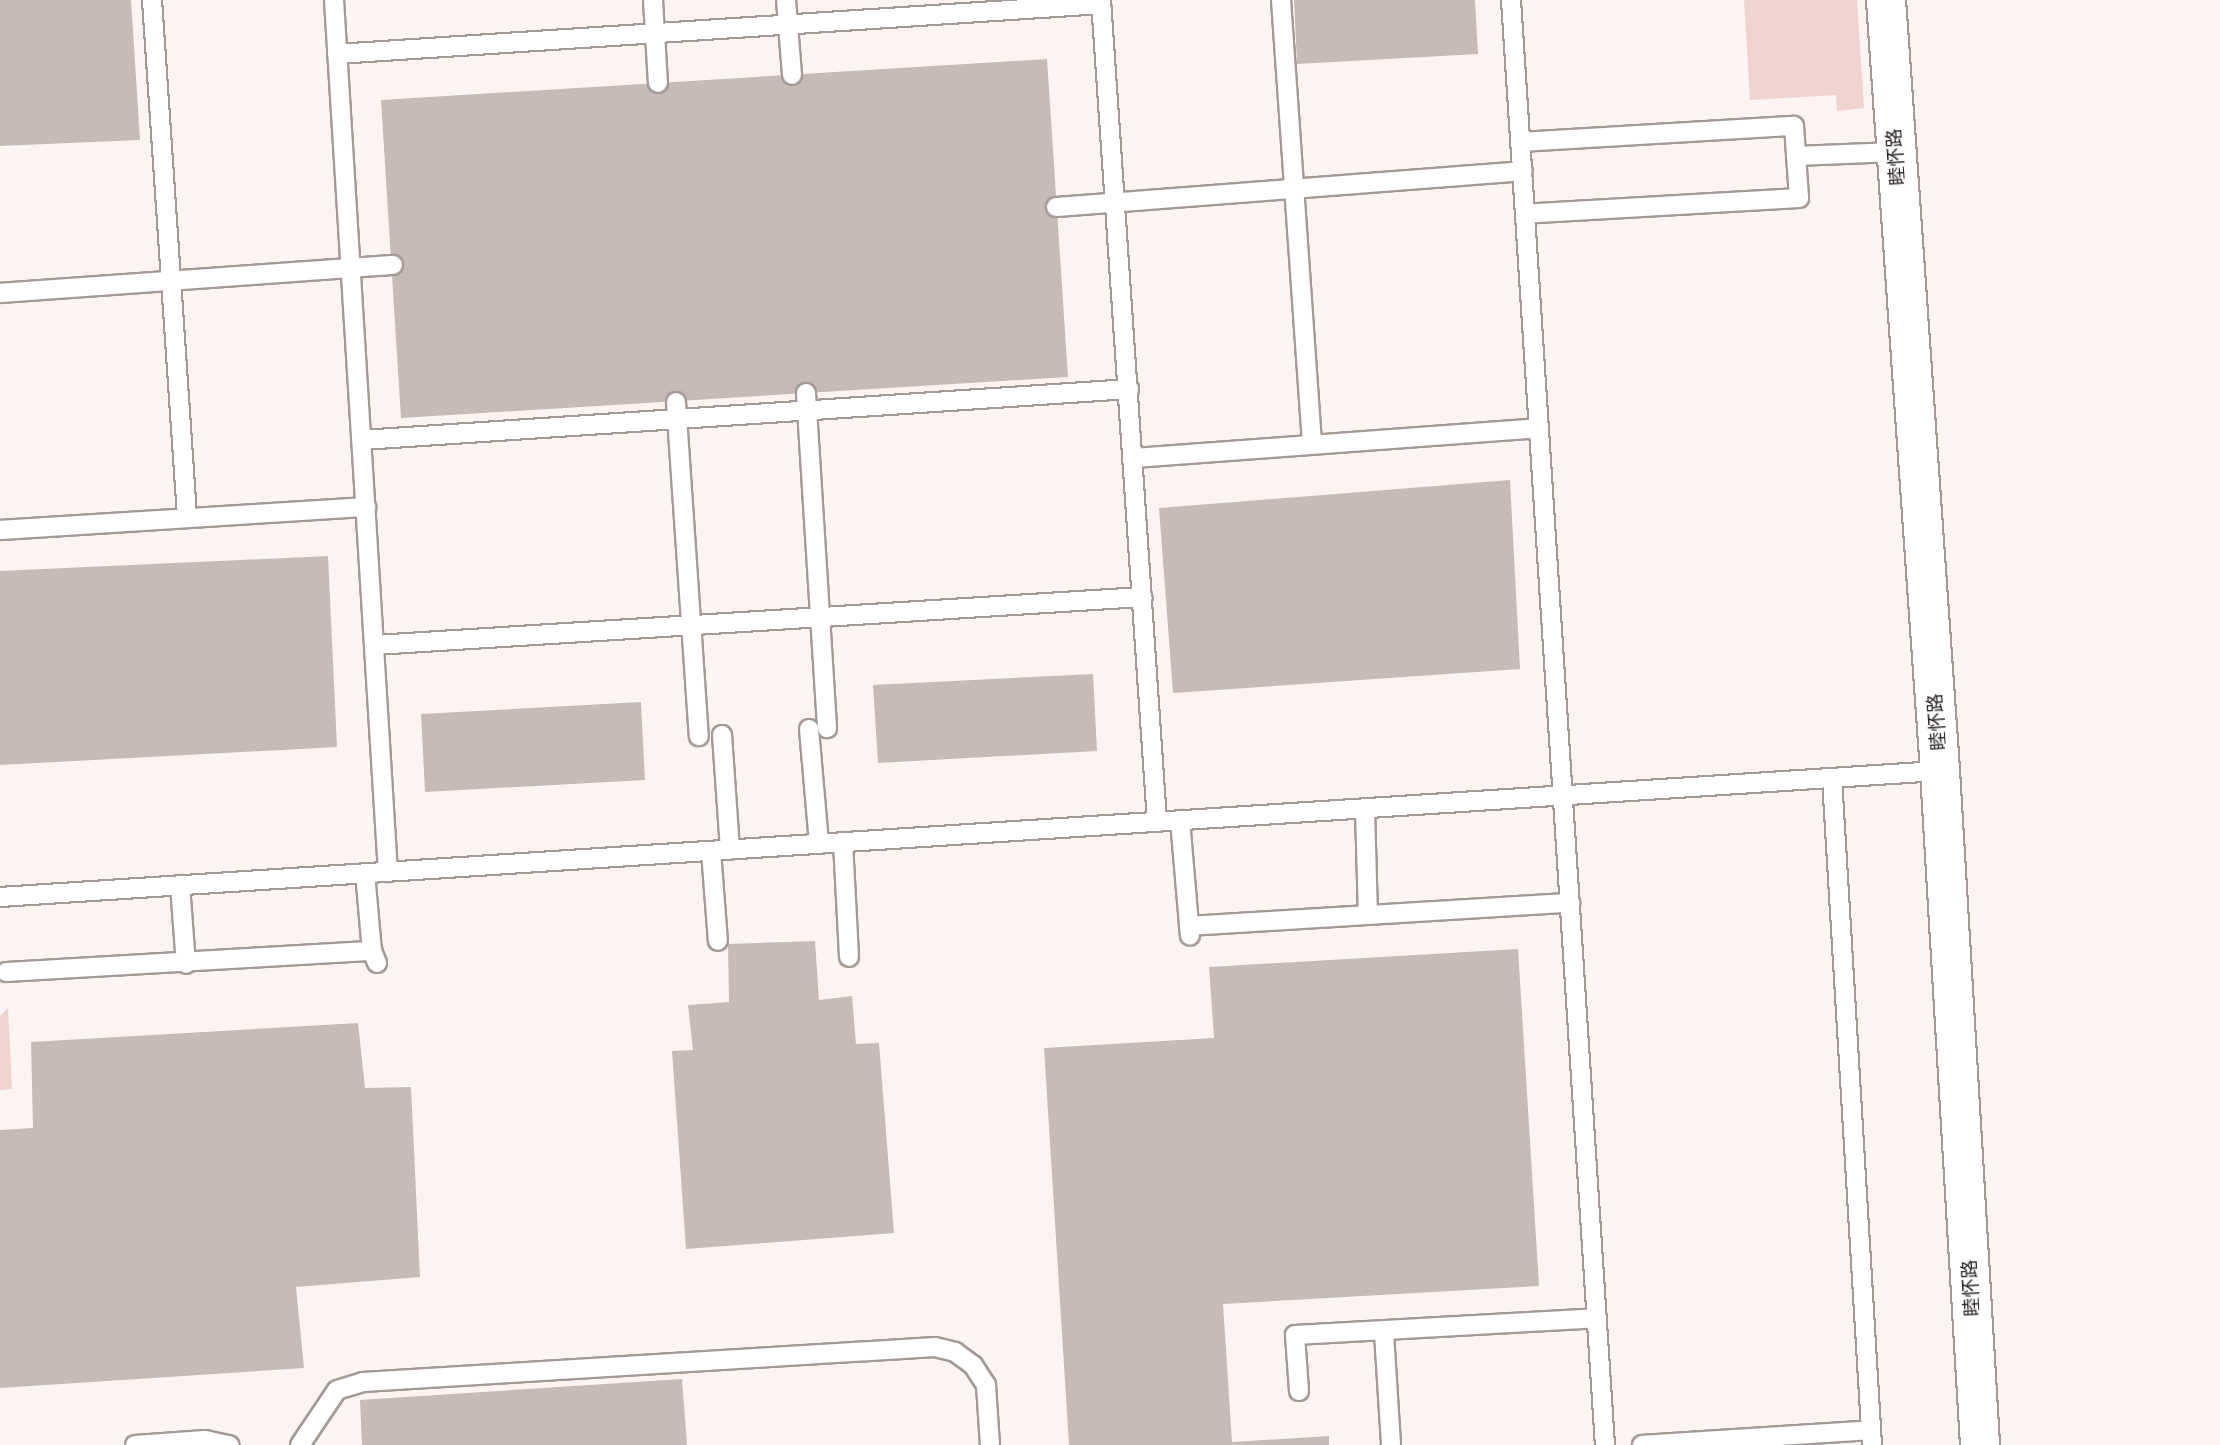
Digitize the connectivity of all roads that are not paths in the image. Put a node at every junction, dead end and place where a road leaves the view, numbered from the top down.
1 (152, 0) edge
2 (334, 0) edge
3 (653, 0) edge
4 (786, 0) edge
5 (1281, 0) edge
6 (1511, 0) edge
7 (1886, 0) edge
8 (1101, 2) edge
9 (788, 24) junction
10 (655, 33) junction
11 (337, 54) junction
12 (792, 75) dead end
13 (658, 83) dead end
14 (1521, 142) junction
15 (1895, 152) junction
16 (1796, 156) junction
17 (1522, 171) junction
18 (1294, 189) junction
19 (1113, 203) junction
20 (1056, 207) dead end
21 (1525, 214) junction
22 (393, 265) dead end
23 (351, 269) junction
24 (173, 278) junction
25 (0, 293) edge
26 (1129, 389) junction
27 (806, 393) dead end
28 (676, 402) dead end
29 (807, 412) junction
30 (677, 421) junction
31 (1539, 428) junction
32 (362, 440) junction
33 (1311, 442) junction
34 (1133, 458) junction
35 (366, 507) junction
36 (187, 516) junction
37 (0, 530) edge
38 (1142, 597) junction
39 (820, 617) junction
40 (692, 625) junction
41 (375, 645) junction
42 (722, 735) dead end
43 (699, 736) dead end
44 (1940, 771) junction
45 (1832, 778) junction
46 (1563, 796) junction
47 (1365, 809) junction
48 (1180, 820) junction
49 (1157, 822) junction
50 (844, 842) junction
51 (819, 844) junction
52 (730, 850) junction
53 (711, 851) junction
54 (388, 872) junction
55 (365, 873) junction
56 (180, 885) junction
57 (0, 897) edge
58 (1570, 902) junction
59 (1368, 914) junction
60 (718, 941) dead end
61 (849, 957) dead end
62 (186, 964) junction
63 (6, 972) dead end
64 (1597, 1318) junction
65 (1384, 1333) junction
66 (1298, 1391) dead end
67 (1872, 1437) edge
68 (135, 1445) edge
69 (229, 1445) edge
70 (300, 1445) edge
71 (990, 1445) edge
72 (1391, 1445) edge
73 (1605, 1445) edge
74 (1642, 1445) edge
75 (1980, 1445) edge

1 - 24 lane
2 - 11 lane
3 - 10 lane
4 - 9 lane
5 - 18 lane
6 - 14 lane
7 - 15 street, 睦怀路
8 - 9 lane
8 - 19 lane
9 - 10 lane
9 - 12 lane
10 - 11 lane
10 - 13 lane
11 - 23 lane
14 - 16 lane
14 - 17 lane
15 - 16 lane
15 - 44 street, 睦怀路
16 - 21 lane
17 - 18 lane
17 - 21 lane
18 - 19 lane
18 - 33 lane
19 - 20 lane
19 - 26 lane
21 - 31 lane
22 - 23 lane
23 - 24 lane
23 - 32 lane
24 - 25 lane
24 - 36 lane
26 - 29 lane
26 - 34 lane
27 - 29 lane
28 - 30 lane
29 - 30 lane
29 - 39 lane
30 - 32 lane
30 - 40 lane
31 - 33 lane
31 - 46 lane
32 - 35 lane
33 - 34 lane
34 - 38 lane
35 - 36 lane
35 - 41 lane
36 - 37 lane
38 - 39 lane
38 - 49 lane
39 - 40 lane
39 - 51 lane
40 - 41 lane
40 - 43 lane
41 - 54 lane
42 - 52 lane
44 - 45 lane
44 - 75 street, 睦怀路
45 - 46 lane
45 - 67 lane
46 - 47 lane
46 - 58 lane
47 - 48 lane
47 - 59 lane
48 - 49 lane
48 - 59 lane
49 - 50 lane
50 - 51 lane
50 - 61 lane
51 - 52 lane
52 - 53 lane
53 - 54 lane
53 - 60 lane
54 - 55 lane
55 - 56 lane
55 - 62 lane
56 - 57 lane
56 - 62 lane
58 - 59 lane
58 - 64 lane
62 - 63 lane
64 - 65 lane
64 - 73 lane
65 - 66 lane
65 - 72 lane
67 - 74 lane
68 - 69 lane
70 - 71 lane

